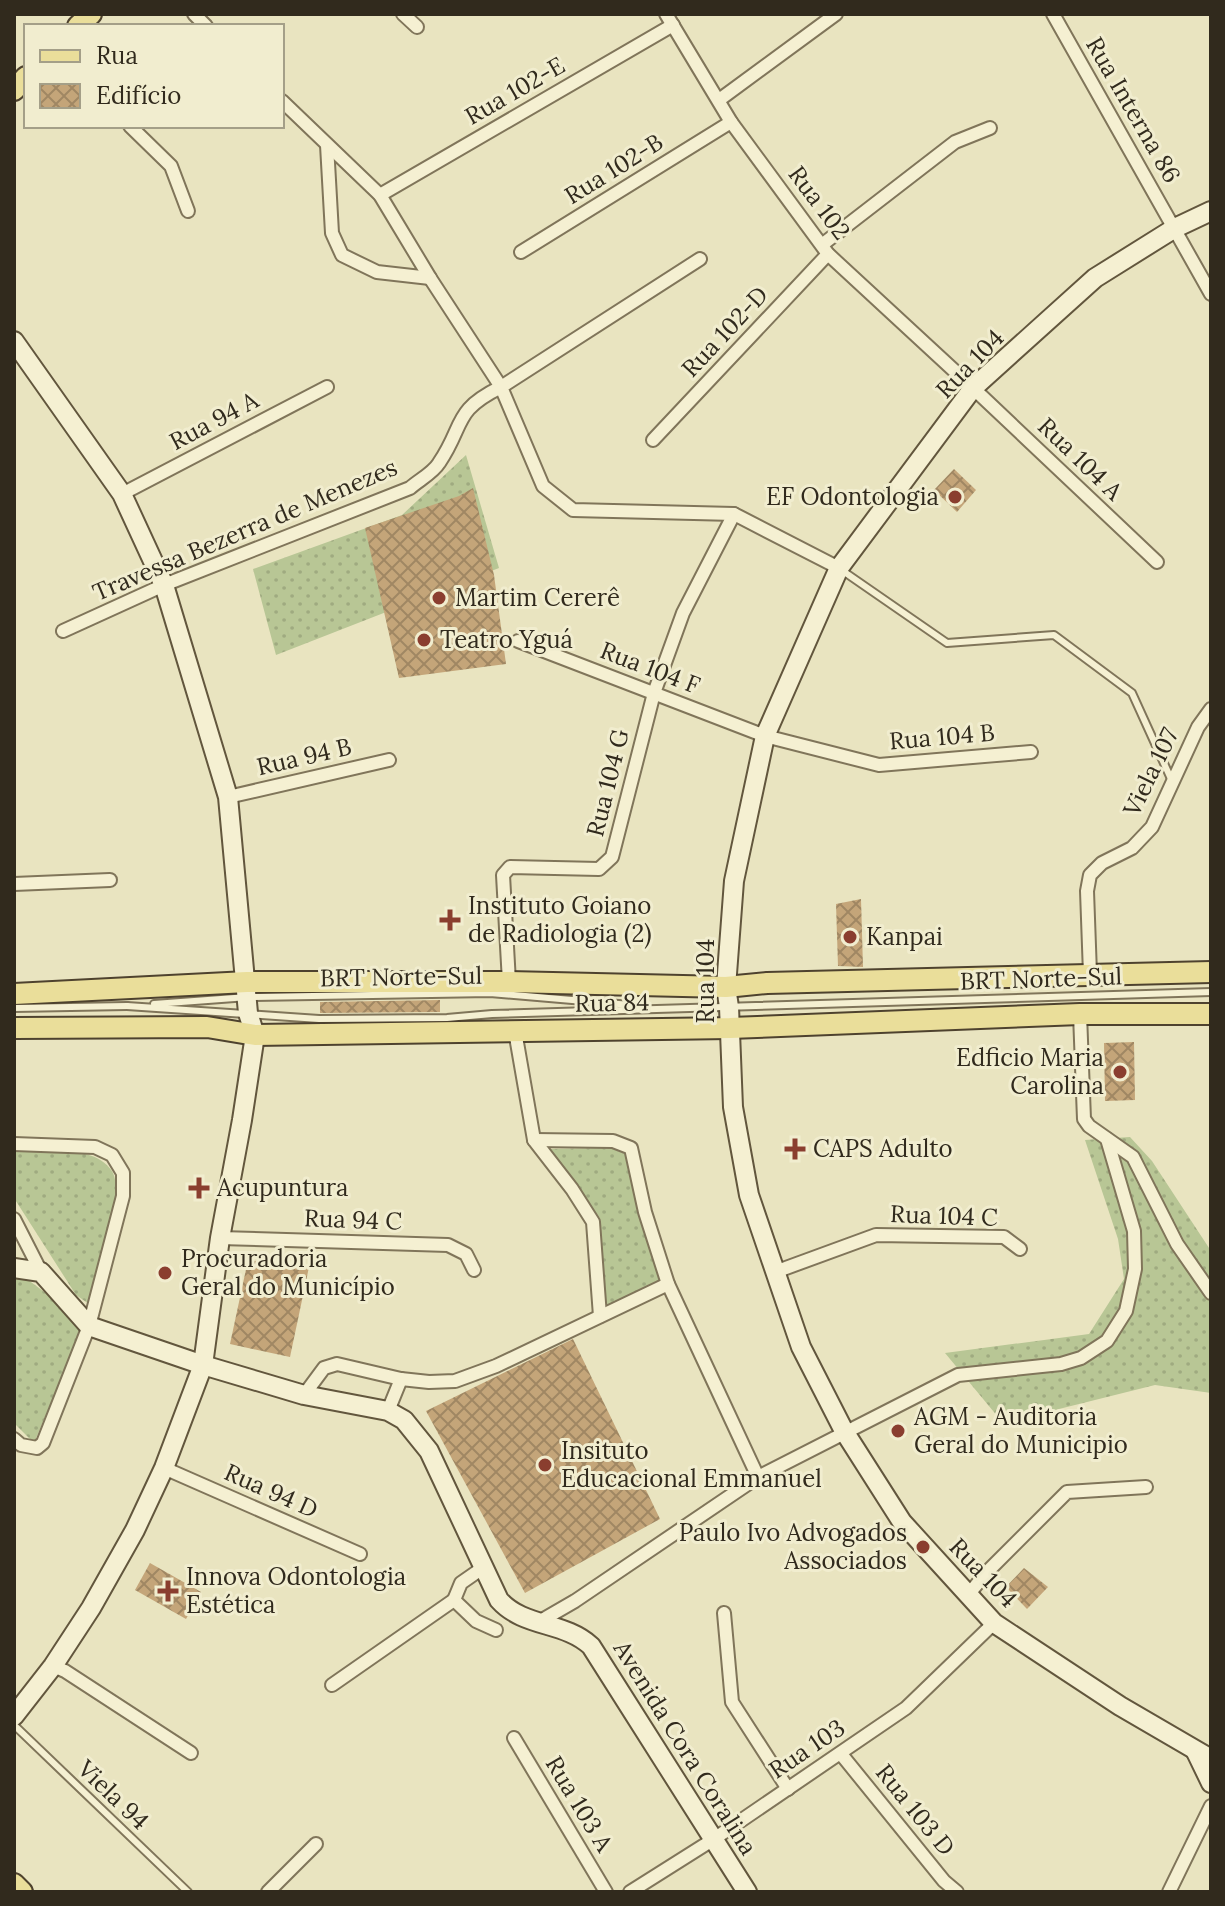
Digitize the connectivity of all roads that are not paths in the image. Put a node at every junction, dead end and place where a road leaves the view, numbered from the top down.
1 (403, 14) edge
2 (836, 14) edge
3 (1053, 14) edge
4 (669, 20) edge
5 (417, 27) dead end
6 (719, 100) junction
7 (284, 103) edge
8 (731, 122) junction
9 (132, 128) edge
10 (990, 128) dead end
11 (327, 145) junction
12 (380, 195) junction
13 (188, 211) dead end
14 (1211, 211) edge
15 (1175, 228) junction
16 (826, 249) junction
17 (521, 252) dead end
18 (700, 259) dead end
19 (430, 278) junction
20 (1211, 294) edge
21 (14, 341) edge
22 (327, 387) dead end
23 (501, 387) junction
24 (973, 388) junction
25 (653, 440) dead end
26 (122, 494) junction
27 (734, 514) junction
28 (1157, 562) dead end
29 (839, 568) junction
30 (164, 585) junction
31 (63, 631) dead end
32 (518, 641) dead end
33 (654, 693) junction
34 (1211, 709) edge
35 (765, 736) junction
36 (1031, 752) dead end
37 (389, 760) dead end
38 (1172, 781) junction
39 (228, 797) junction
40 (110, 880) dead end
41 (14, 884) edge
42 (1211, 972) edge
43 (1090, 974) junction
44 (509, 982) junction
45 (1211, 992) edge
46 (14, 994) edge
47 (248, 997) junction
48 (127, 1006) junction
49 (728, 1007) junction
50 (14, 1008) edge
51 (676, 1010) junction
52 (1080, 1014) junction
53 (1211, 1014) edge
54 (14, 1028) edge
55 (515, 1031) junction
56 (255, 1035) junction
57 (1107, 1139) junction
58 (534, 1140) junction
59 (14, 1144) edge
60 (14, 1219) edge
61 (220, 1238) junction
62 (1020, 1249) dead end
63 (14, 1268) edge
64 (474, 1270) dead end
65 (41, 1272) junction
66 (775, 1272) junction
67 (668, 1284) junction
68 (1211, 1293) edge
69 (600, 1316) junction
70 (89, 1326) junction
71 (203, 1365) junction
72 (401, 1379) junction
73 (304, 1395) junction
74 (388, 1411) junction
75 (844, 1431) junction
76 (14, 1439) edge
77 (164, 1468) junction
78 (758, 1477) junction
79 (1146, 1487) dead end
80 (360, 1554) dead end
81 (484, 1567) junction
82 (968, 1595) junction
83 (454, 1600) junction
84 (724, 1613) dead end
85 (537, 1623) junction
86 (994, 1623) junction
87 (496, 1630) dead end
88 (53, 1666) junction
89 (332, 1685) dead end
90 (14, 1716) edge
91 (14, 1725) edge
92 (514, 1738) dead end
93 (191, 1753) dead end
94 (841, 1754) junction
95 (1204, 1755) edge
96 (1211, 1783) edge
97 (788, 1789) junction
98 (1211, 1806) edge
99 (714, 1839) junction
100 (316, 1844) dead end
101 (14, 1884) edge
102 (22, 1892) edge
103 (188, 1892) edge
104 (268, 1892) edge
105 (606, 1892) edge
106 (630, 1892) edge
107 (747, 1892) edge
108 (957, 1892) edge
109 (1169, 1892) edge

1 - 5 street
2 - 6 street
3 - 15 street, Rua Interna 86
4 - 6 street, Rua 102
4 - 12 street, Rua 102-E
6 - 8 street, Rua 102
7 - 11 street
8 - 16 street, Rua 102
8 - 17 street, Rua 102-B
9 - 13 street
10 - 16 street, Rua 102-D
11 - 12 street
11 - 19 street
12 - 19 street
14 - 15 street, Rua 104
15 - 20 street
15 - 24 street, Rua 104
16 - 24 street, Rua 102
16 - 25 street, Rua 102-D
18 - 23 street, Travessa Bezerra de Menezes
19 - 23 street
21 - 26 street
22 - 26 street, Rua 94 A
23 - 27 street
23 - 30 street, Travessa Bezerra de Menezes
24 - 28 street, Rua 104 A
24 - 29 street, Rua 104
26 - 30 street
27 - 29 street
27 - 33 street, Rua 104 G
29 - 35 street, Rua 104
29 - 38 lane
30 - 31 street, Travessa Bezerra de Menezes
30 - 39 street
32 - 33 street, Rua 104 F
33 - 35 street, Rua 104 F
33 - 44 street, Rua 104 G
34 - 38 street, Viela 107
35 - 36 street, Rua 104 B
35 - 49 street, Rua 104
37 - 39 street, Rua 94 B
38 - 43 street, Viela 107
39 - 47 street
40 - 41 street
42 - 43 main road, Rua 84
43 - 49 main road, Rua 84
44 - 47 main road, Rua 84
44 - 49 main road, Rua 84
45 - 49 lane, BRT Norte-Sul
46 - 47 main road, Rua 84
47 - 48 lane, BRT Norte-Sul
47 - 48 lane, BRT Norte-Sul
47 - 51 lane, BRT Norte-Sul
47 - 51 lane, BRT Norte-Sul
47 - 56 street
48 - 50 lane, BRT Norte-Sul
49 - 51 lane, BRT Norte-Sul
49 - 52 main road, Rua 84
49 - 55 main road, Rua 84
49 - 66 street, Rua 104
52 - 53 main road, Rua 84
52 - 57 street
54 - 56 main road, Rua 84
55 - 56 main road, Rua 84
55 - 58 street
56 - 61 street
57 - 68 street
57 - 75 street
58 - 67 street
58 - 69 street
59 - 70 street
60 - 65 street
61 - 64 street, Rua 94 C
61 - 71 street
62 - 66 street, Rua 104 C
63 - 65 street
65 - 70 street
66 - 75 street, Rua 104
67 - 69 street
67 - 78 street
69 - 72 street
70 - 71 street
70 - 76 street
71 - 73 street
71 - 77 street
72 - 73 street
72 - 74 street
73 - 74 street
74 - 81 street, Avenida Cora Coralina
75 - 78 street
75 - 82 street, Rua 104
77 - 80 street, Rua 94 D
77 - 88 street
78 - 85 street
79 - 82 street
81 - 83 street
81 - 85 street, Avenida Cora Coralina
82 - 86 street, Rua 104
83 - 87 street
83 - 89 street
84 - 97 street
85 - 99 street, Avenida Cora Coralina
86 - 94 street, Rua 103
86 - 95 street, Rua 104
88 - 90 street
88 - 93 street
91 - 103 lane, Viela 94
92 - 105 street, Rua 103 A
94 - 97 street, Rua 103
94 - 108 street, Rua 103 D
95 - 96 street, Rua 104
97 - 99 street, Rua 103
98 - 109 street
99 - 106 street, Rua 103
99 - 107 street, Avenida Cora Coralina
100 - 104 street
101 - 102 main road

